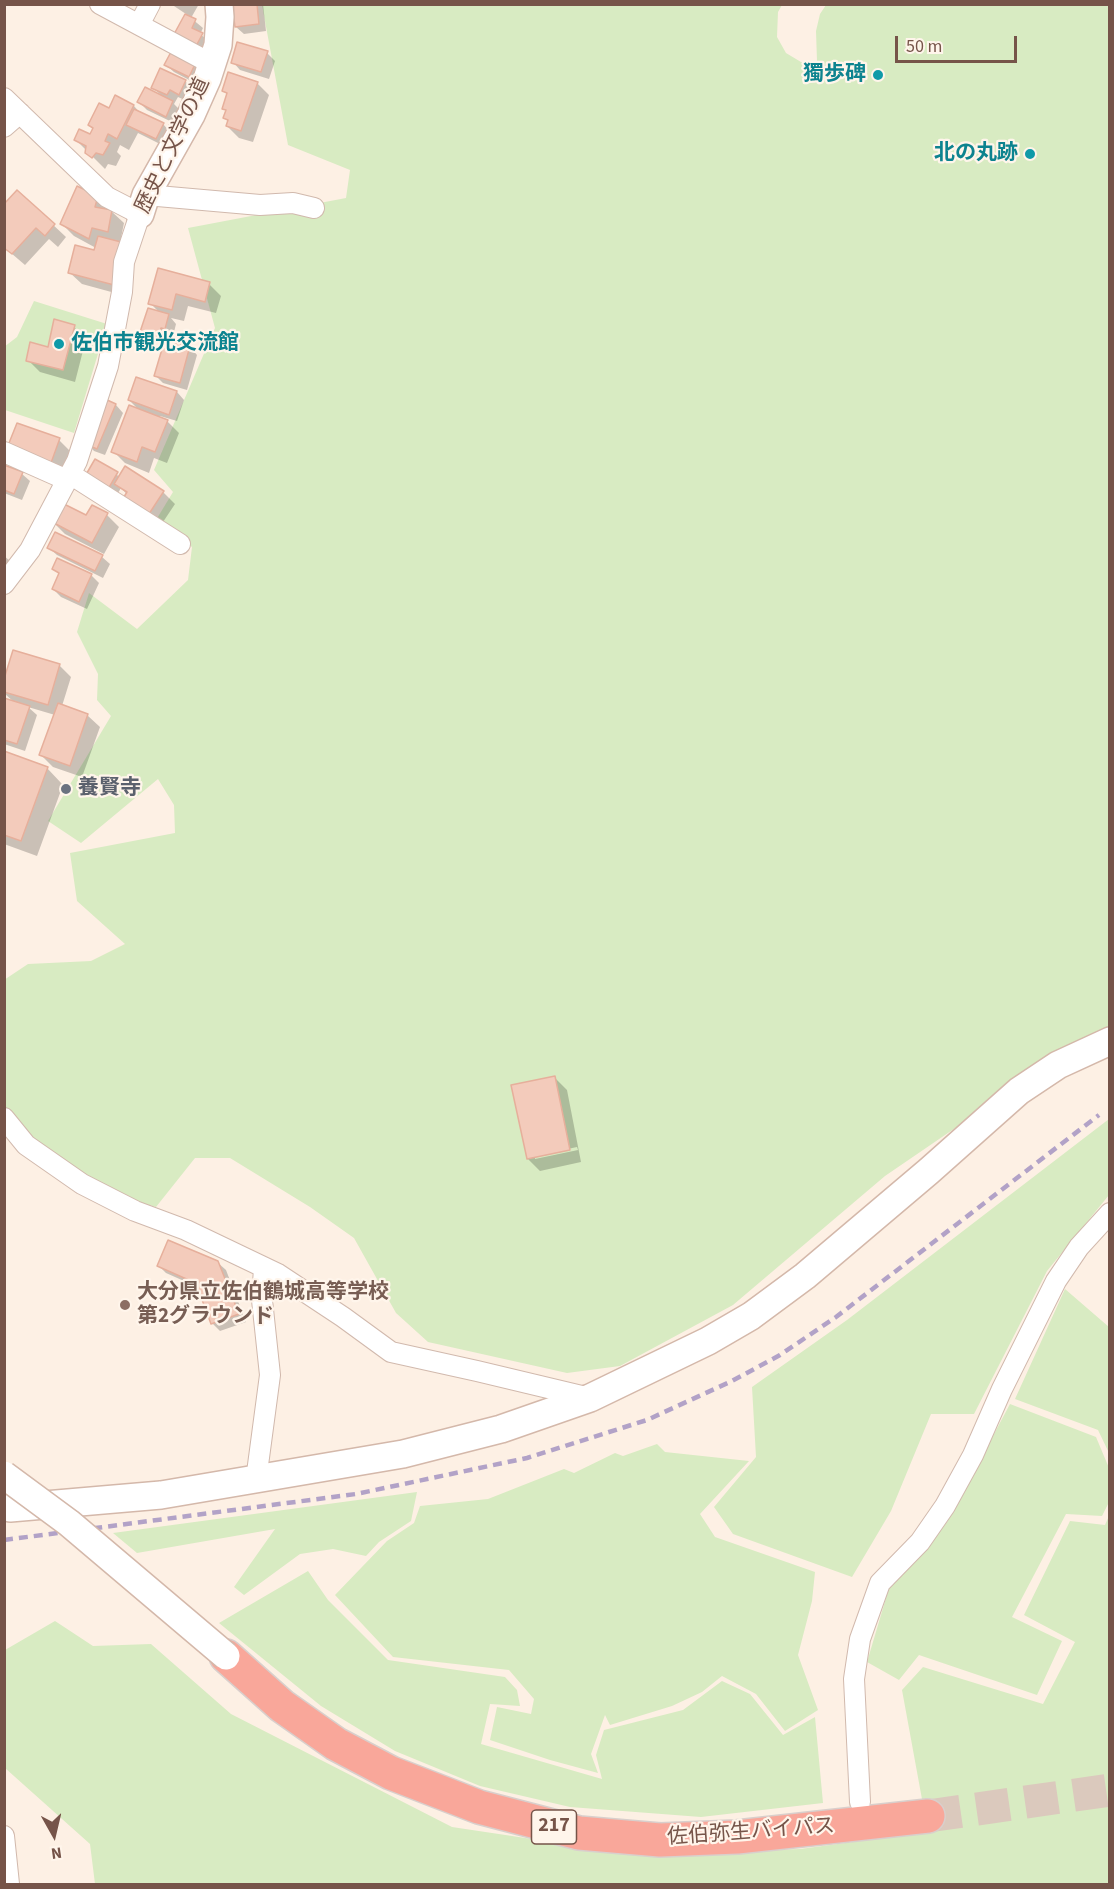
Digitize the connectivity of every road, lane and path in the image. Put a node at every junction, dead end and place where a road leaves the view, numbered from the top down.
1 (100, 4) edge
2 (150, 4) edge
3 (219, 4) edge
4 (139, 25) junction
5 (212, 64) junction
6 (4, 98) edge
7 (20, 113) junction
8 (4, 128) edge
9 (143, 205) junction
10 (314, 208) dead end
11 (4, 452) edge
12 (69, 477) junction
13 (180, 544) dead end
14 (4, 584) edge
15 (1110, 1041) edge
16 (4, 1118) edge
17 (1110, 1213) edge
18 (264, 1268) junction
19 (590, 1398) junction
20 (4, 1475) edge
21 (256, 1480) junction
22 (4, 1506) edge
23 (226, 1656) joint
24 (860, 1802) dead end
25 (928, 1816) tunnel mouth
26 (4, 1836) edge
27 (9, 1884) edge

1 - 4 street
2 - 4 street
3 - 5 street, 歴史と文学の道
4 - 5 street
5 - 9 street, 歴史と文学の道
6 - 7 street
7 - 8 street
7 - 9 street
9 - 10 street
9 - 12 street, 歴史と文学の道
11 - 12 street
12 - 13 street
12 - 14 street, 歴史と文学の道
15 - 19 street
16 - 18 street
17 - 24 street
18 - 19 street
18 - 21 street
19 - 21 street
20 - 23 street, bridge
21 - 22 street
23 - 25 highway, 佐伯弥生バイパス / 217
26 - 27 street

